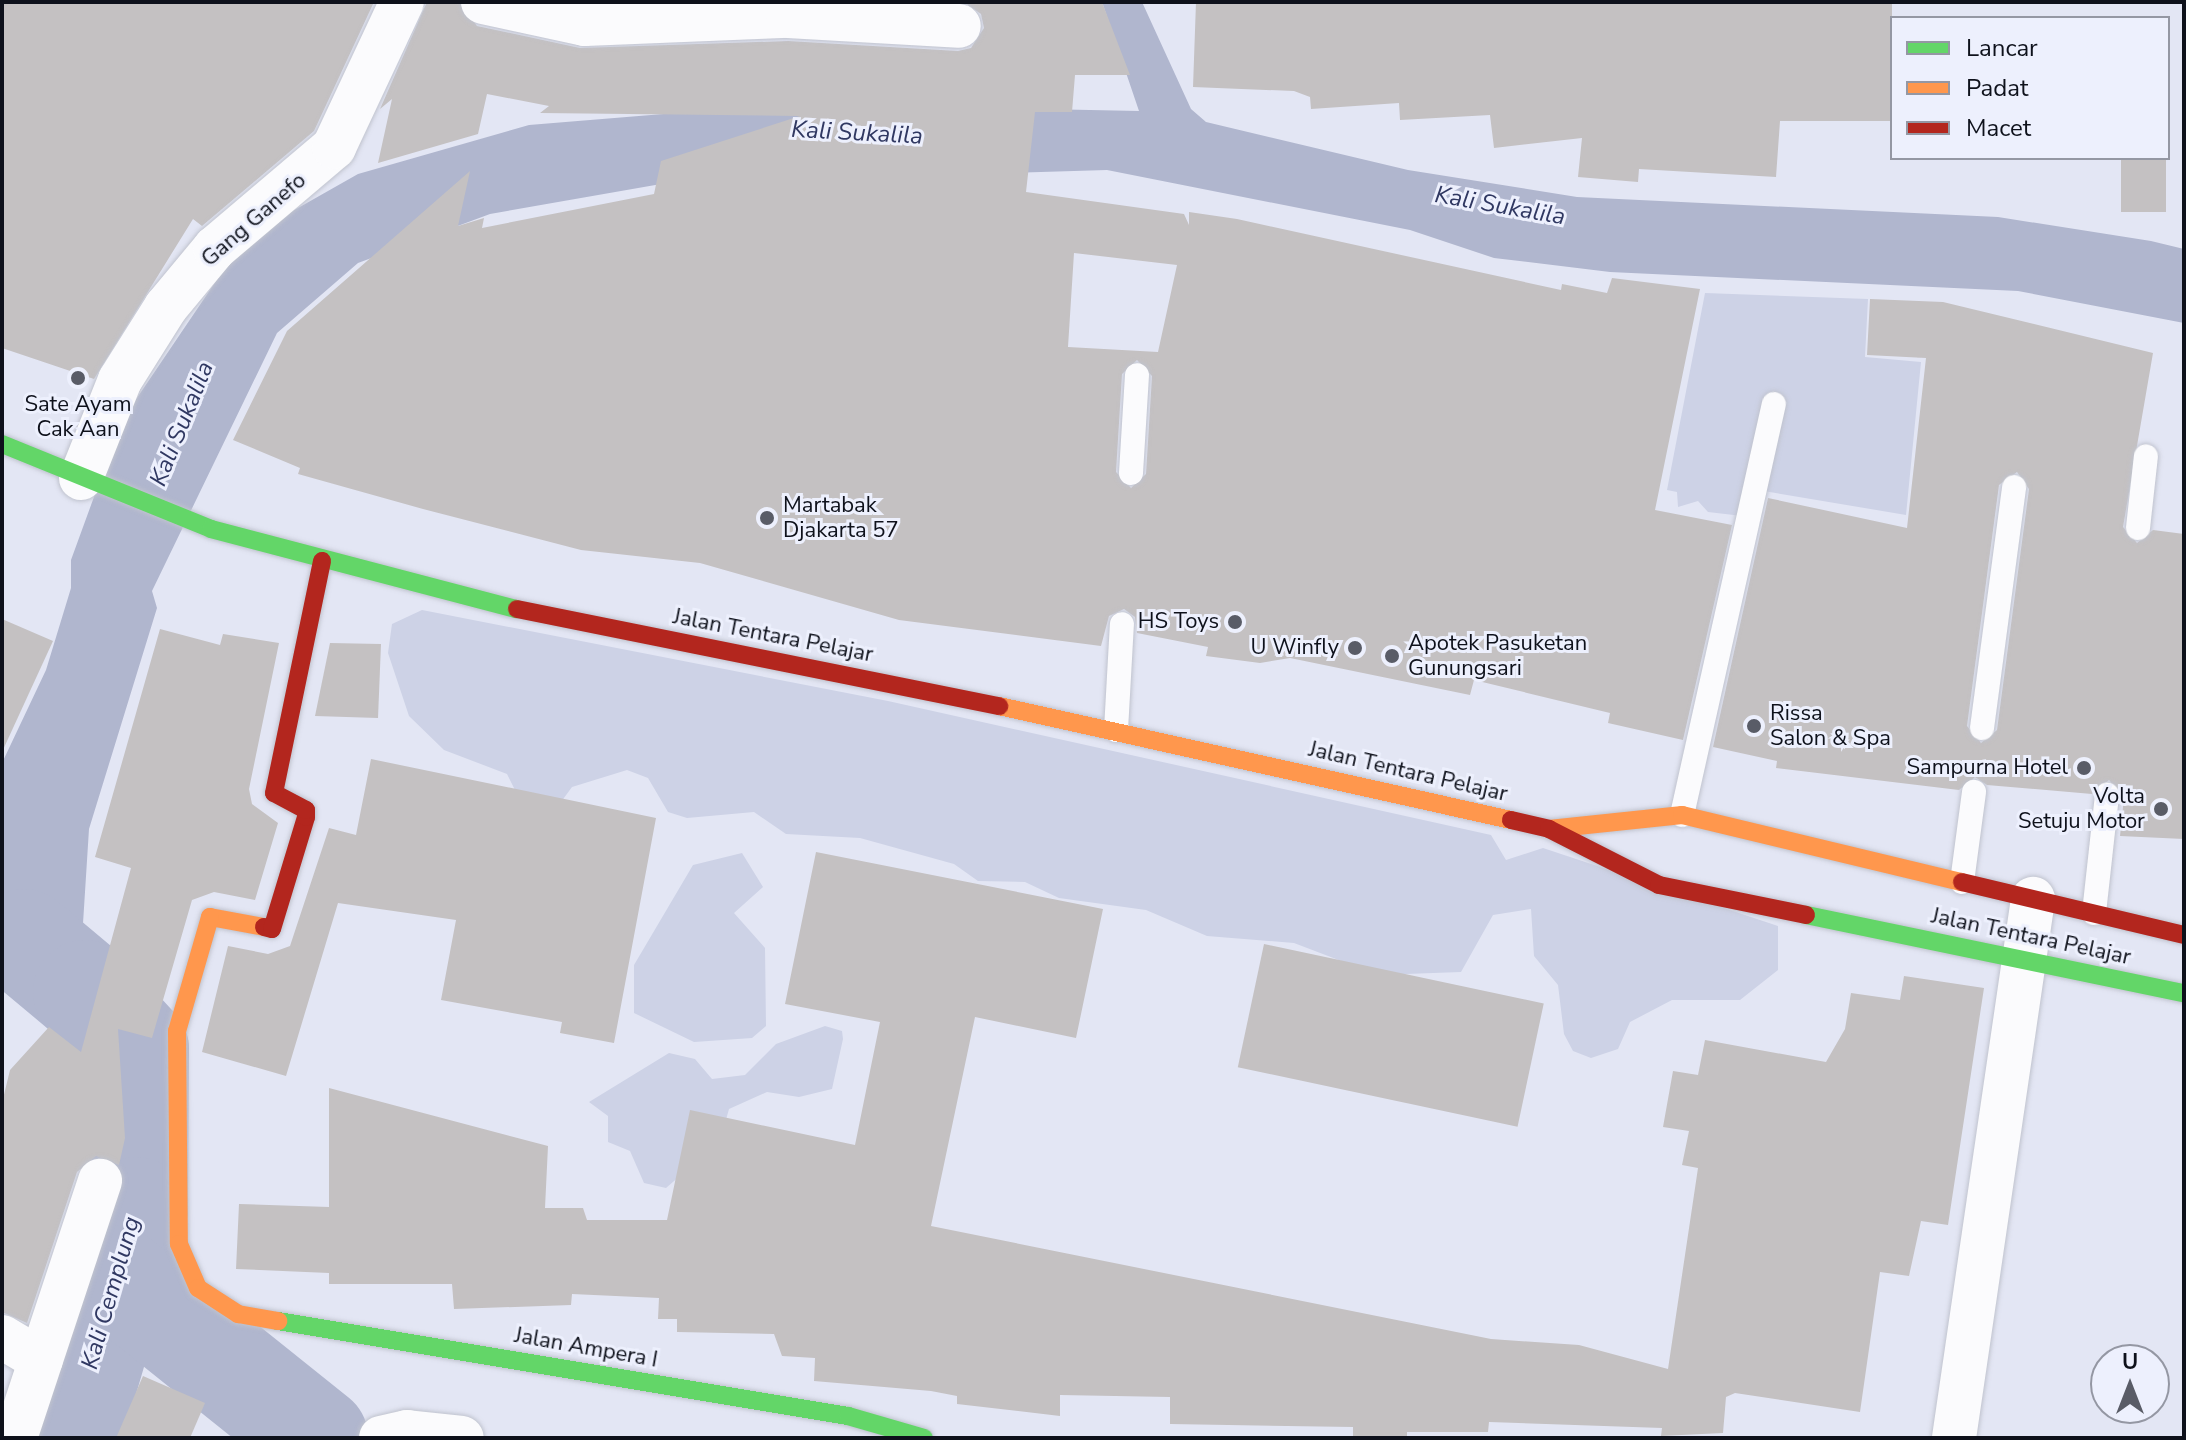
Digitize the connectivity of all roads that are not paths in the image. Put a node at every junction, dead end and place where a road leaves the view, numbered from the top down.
1 (402, 2) edge
2 (483, 2) edge
3 (959, 26) dead end
4 (1137, 375) dead end
5 (1774, 404) dead end
6 (2, 444) edge
7 (2146, 456) dead end
8 (1131, 473) dead end
9 (84, 480) junction
10 (2014, 487) dead end
11 (2138, 528) dead end
12 (322, 561) junction
13 (1122, 624) dead end
14 (1982, 728) dead end
15 (1116, 730) junction
16 (1974, 792) dead end
17 (2107, 795) dead end
18 (1682, 815) junction
19 (1549, 829) junction
20 (1962, 882) junction
21 (2033, 899) junction
22 (2094, 913) junction
23 (2184, 935) edge
24 (2024, 960) junction
25 (2184, 993) edge
26 (100, 1181) dead end
27 (2, 1337) edge
28 (41, 1360) junction
29 (15, 1438) edge
30 (381, 1438) edge
31 (462, 1438) edge
32 (924, 1438) edge
33 (1954, 1438) edge

1 - 9 street, Gang Ganefo
2 - 3 street
4 - 8 lane
5 - 18 lane
6 - 9 main road, Jalan Tentara Pelajar
7 - 11 lane
9 - 12 main road, Jalan Tentara Pelajar
10 - 14 lane
12 - 15 main road, Jalan Tentara Pelajar
12 - 32 main road, Jalan Ampera I
13 - 15 lane
15 - 19 main road, Jalan Tentara Pelajar
16 - 20 lane
17 - 22 lane
18 - 19 main road, Jalan Tentara Pelajar
18 - 20 main road, Jalan Tentara Pelajar
19 - 24 main road, Jalan Tentara Pelajar
20 - 21 main road, Jalan Tentara Pelajar
21 - 22 main road, Jalan Tentara Pelajar
21 - 24 street
22 - 23 main road, Jalan Tentara Pelajar
24 - 25 main road, Jalan Tentara Pelajar
24 - 33 street
26 - 28 street
27 - 28 street
28 - 29 street
30 - 31 street

